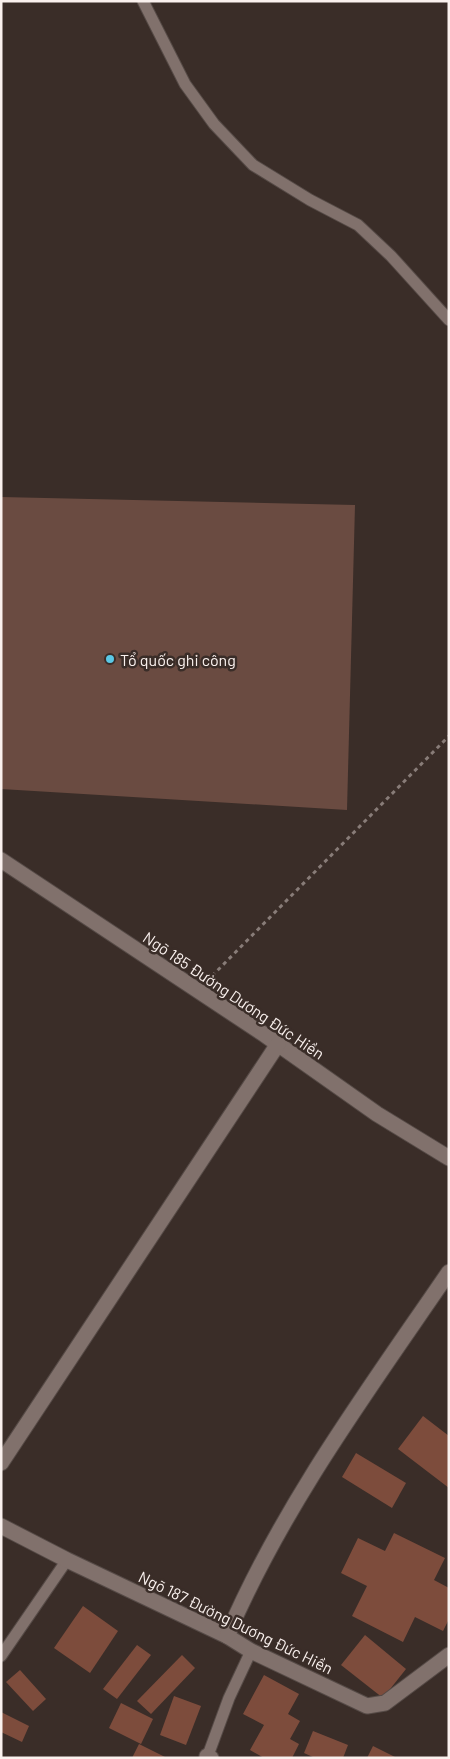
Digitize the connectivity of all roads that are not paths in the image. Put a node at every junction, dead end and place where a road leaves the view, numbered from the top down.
1 (143, 1) edge
2 (449, 320) edge
3 (1, 860) edge
4 (278, 1044) junction
5 (449, 1158) edge
6 (449, 1272) edge
7 (1, 1463) edge
8 (1, 1526) edge
9 (66, 1560) junction
10 (227, 1636) junction
11 (251, 1651) junction
12 (449, 1655) edge
13 (1, 1656) edge
14 (208, 1757) edge

1 - 2 lane
3 - 4 street, Ngõ 185 Đường Dương Đức Hiền
4 - 5 street, Ngõ 185 Đường Dương Đức Hiền
4 - 7 street
6 - 10 street
8 - 9 street, Ngõ 187 Đường Dương Đức Hiền
9 - 10 street, Ngõ 187 Đường Dương Đức Hiền
9 - 13 lane
10 - 11 street, Ngõ 187 Đường Dương Đức Hiền
11 - 12 street, Ngõ 187 Đường Dương Đức Hiền
11 - 14 lane

